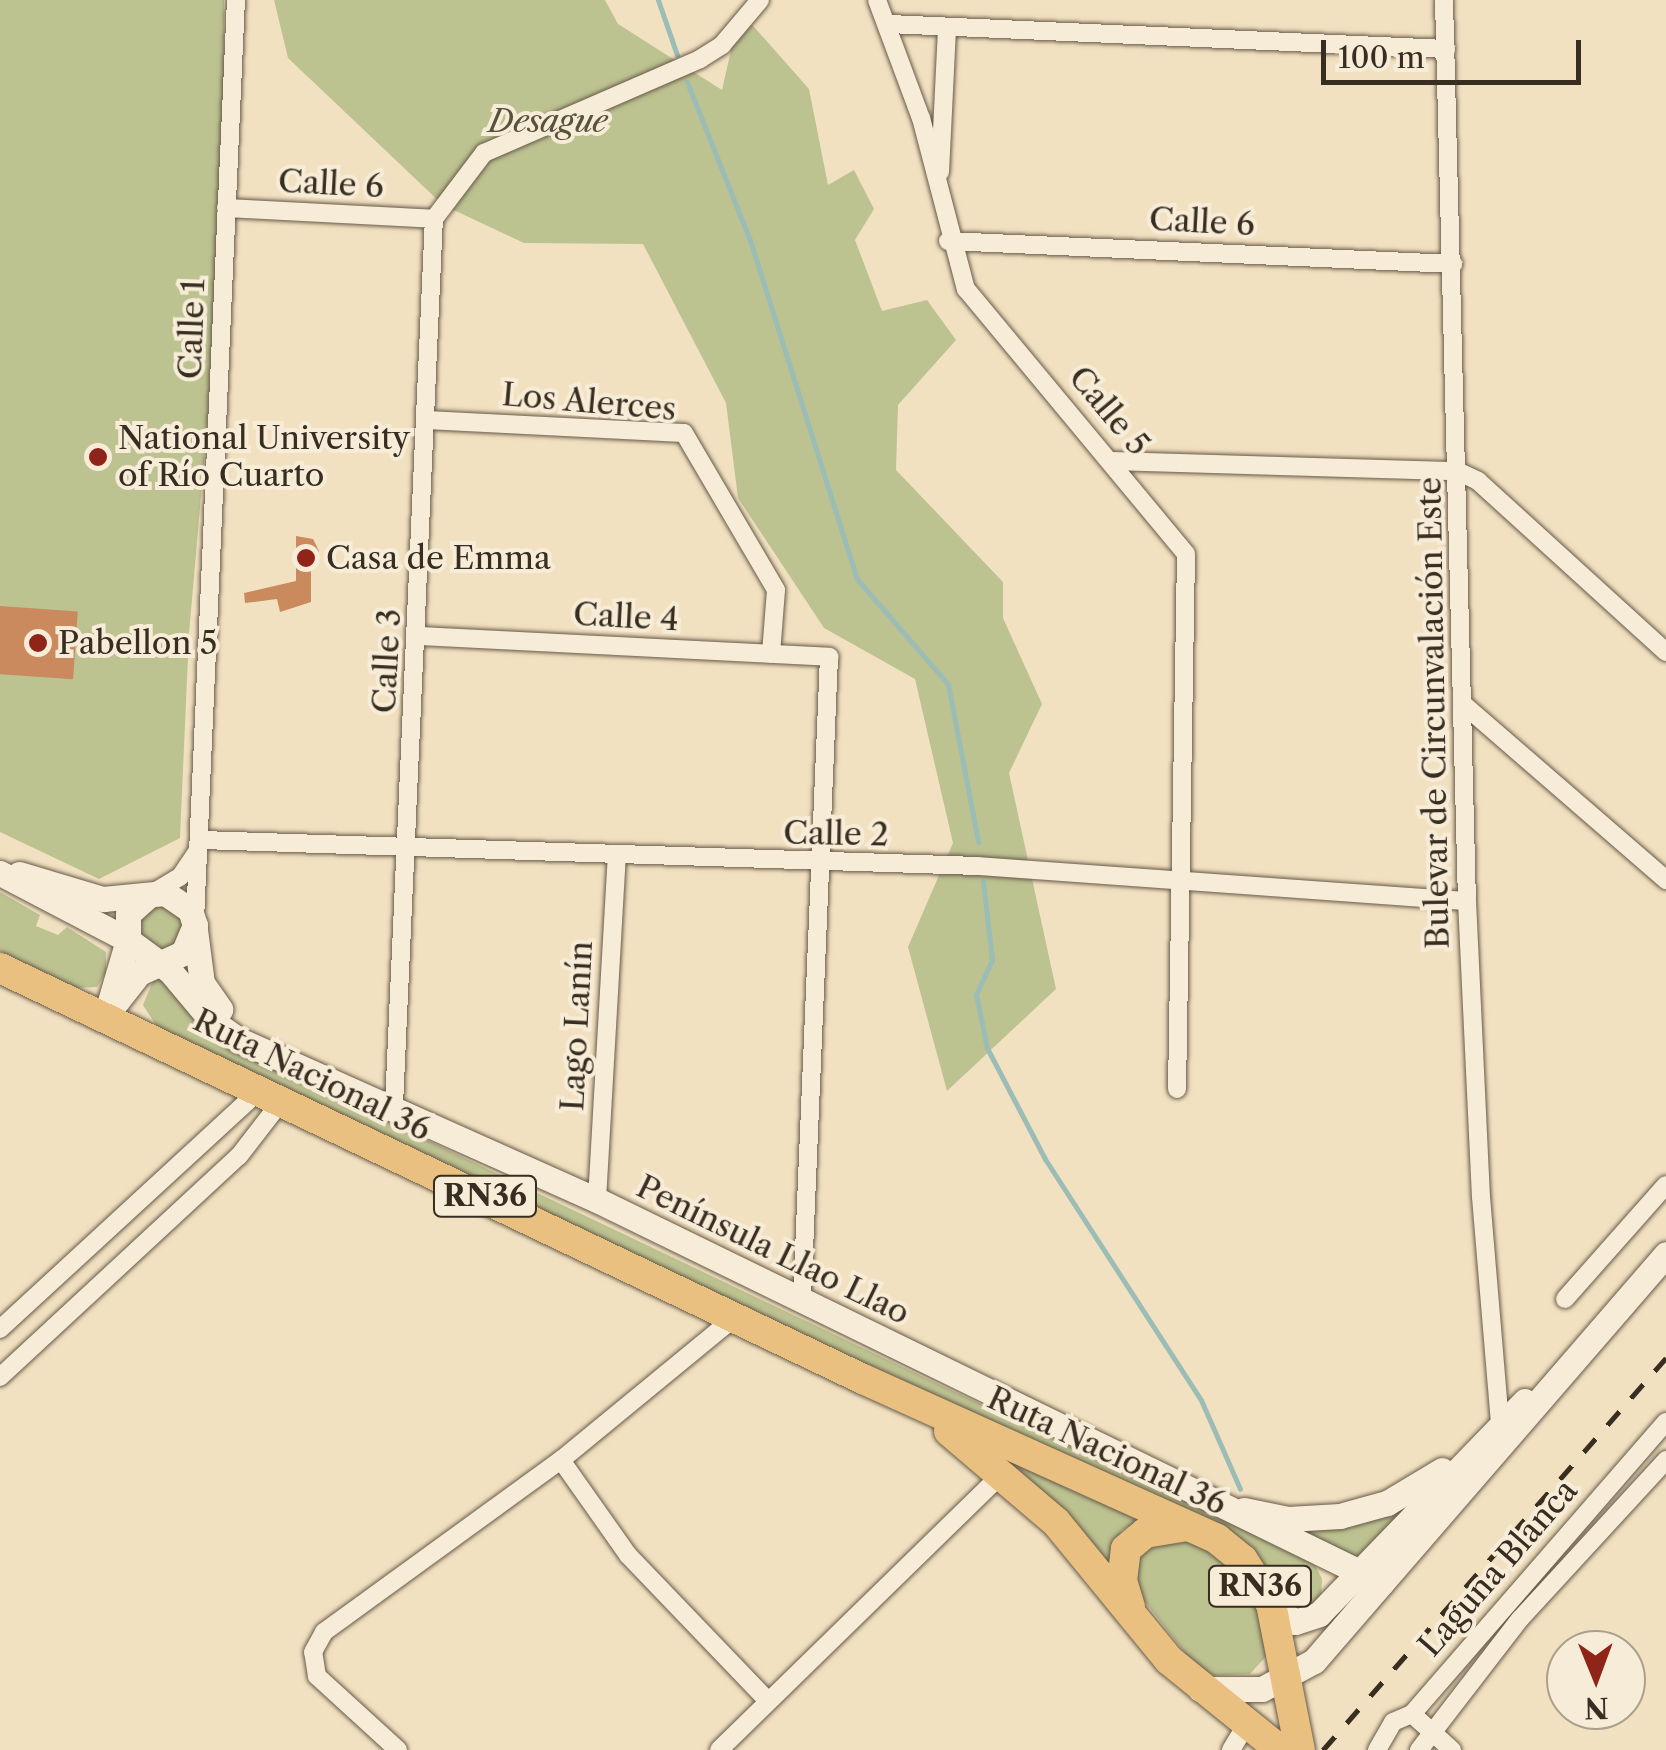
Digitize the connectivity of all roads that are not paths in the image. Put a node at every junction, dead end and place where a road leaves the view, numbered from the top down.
1 (236, 0) edge
2 (760, 0) edge
3 (878, 0) edge
4 (1444, 0) edge
5 (889, 24) junction
6 (948, 27) junction
7 (1446, 48) junction
8 (938, 197) junction
9 (226, 208) junction
10 (434, 219) junction
11 (948, 241) junction
12 (1453, 264) junction
13 (426, 420) junction
14 (1112, 460) junction
15 (1458, 471) junction
16 (419, 636) junction
17 (1666, 652) edge
18 (771, 654) junction
19 (1463, 704) junction
20 (202, 840) junction
21 (408, 844) junction
22 (617, 856) junction
23 (824, 865) junction
24 (0, 871) edge
25 (1666, 880) edge
26 (1179, 883) junction
27 (149, 895) junction
28 (1468, 901) junction
29 (195, 925) junction
30 (128, 940) junction
31 (158, 962) junction
32 (0, 968) edge
33 (106, 1015) junction
34 (303, 1066) junction
35 (1177, 1089) dead end
36 (272, 1094) junction
37 (394, 1105) junction
38 (1666, 1185) edge
39 (597, 1200) junction
40 (1666, 1254) edge
41 (802, 1298) junction
42 (1565, 1299) dead end
43 (736, 1316) junction
44 (0, 1328) edge
45 (1578, 1354) junction
46 (0, 1377) edge
47 (863, 1379) junction
48 (1666, 1422) edge
49 (1500, 1423) junction
50 (561, 1460) junction
51 (1666, 1460) edge
52 (1003, 1474) junction
53 (1208, 1504) junction
54 (1187, 1526) junction
55 (1370, 1578) junction
56 (1271, 1604) junction
57 (1130, 1609) junction
58 (1288, 1678) junction
59 (1200, 1689) junction
60 (768, 1701) junction
61 (1412, 1714) junction
62 (1434, 1734) junction
63 (1238, 1737) edge
64 (398, 1750) edge
65 (718, 1750) edge
66 (1280, 1750) edge
67 (1300, 1750) edge
68 (1377, 1750) edge
69 (1420, 1750) edge
70 (1452, 1750) edge

1 - 9 street, Calle 1
2 - 10 street
3 - 5 street, Calle 5
4 - 7 street, Bulevar de Circunvalación Este
5 - 6 street
5 - 8 street, Calle 5
6 - 7 street
6 - 8 street
7 - 12 street, Bulevar de Circunvalación Este
8 - 11 street, Calle 5
9 - 10 street, Calle 6
9 - 20 street, Calle 1
10 - 13 street, Calle 3
11 - 12 street, Calle 6
11 - 14 street, Calle 5
12 - 15 street, Bulevar de Circunvalación Este
13 - 16 street, Calle 3
13 - 18 street, Los Alerces
14 - 15 street
14 - 26 street, Calle 5
15 - 17 street
15 - 19 street, Bulevar de Circunvalación Este
16 - 18 street, Calle 4
16 - 21 street, Calle 3
18 - 23 street, Calle 4
19 - 25 street
19 - 28 street, Bulevar de Circunvalación Este
20 - 21 street, Calle 2
20 - 27 street
20 - 29 street, Calle 1
21 - 22 street, Calle 2
21 - 37 street, Calle 3
22 - 23 street, Calle 2
22 - 39 street, Lago Lanín
23 - 26 street, Calle 2
23 - 41 street
24 - 27 main road
24 - 30 main road
26 - 28 street, Calle 2
26 - 35 street, Calle 5
27 - 29 main road
27 - 30 main road
28 - 49 street, Bulevar de Circunvalación Este
29 - 31 main road
29 - 34 main road, Península Llao Llao
30 - 31 main road
30 - 33 main road
31 - 33 main road
31 - 34 main road, Península Llao Llao
32 - 33 highway, Ruta Nacional 36 / RN36
33 - 36 highway, Ruta Nacional 36 / RN36
34 - 37 main road, Península Llao Llao
36 - 43 highway, Ruta Nacional 36 / RN36
36 - 44 street
36 - 46 street
37 - 39 main road, Península Llao Llao
38 - 42 street
39 - 41 main road, Península Llao Llao
40 - 45 main road
41 - 53 main road, Península Llao Llao
43 - 47 highway, Ruta Nacional 36 / RN36
43 - 50 street
45 - 49 main road
45 - 55 main road
47 - 52 highway, Ruta Nacional 36 / RN36
47 - 54 highway, Ruta Nacional 36 / RN36
48 - 61 street, Laguna Blanca
49 - 53 main road, Península Llao Llao
49 - 55 main road
50 - 60 street
50 - 64 street
51 - 62 street, Laguna Blanca
52 - 57 highway, Ruta Nacional 36 / RN36
52 - 60 street
53 - 55 main road, Península Llao Llao
54 - 56 highway, Ruta Nacional 36 / RN36
54 - 57 highway, RN36
55 - 56 main road
55 - 58 main road
56 - 58 highway, Ruta Nacional 36 / RN36
57 - 59 highway, Ruta Nacional 36 / RN36
58 - 59 main road
58 - 67 highway, Ruta Nacional 36 / RN36
59 - 63 highway, Ruta Nacional 36 / RN36
60 - 65 street
61 - 62 street
61 - 68 street, Laguna Blanca
62 - 69 street, Laguna Blanca
62 - 70 street
63 - 66 highway, Ruta Nacional 36 / RN36

